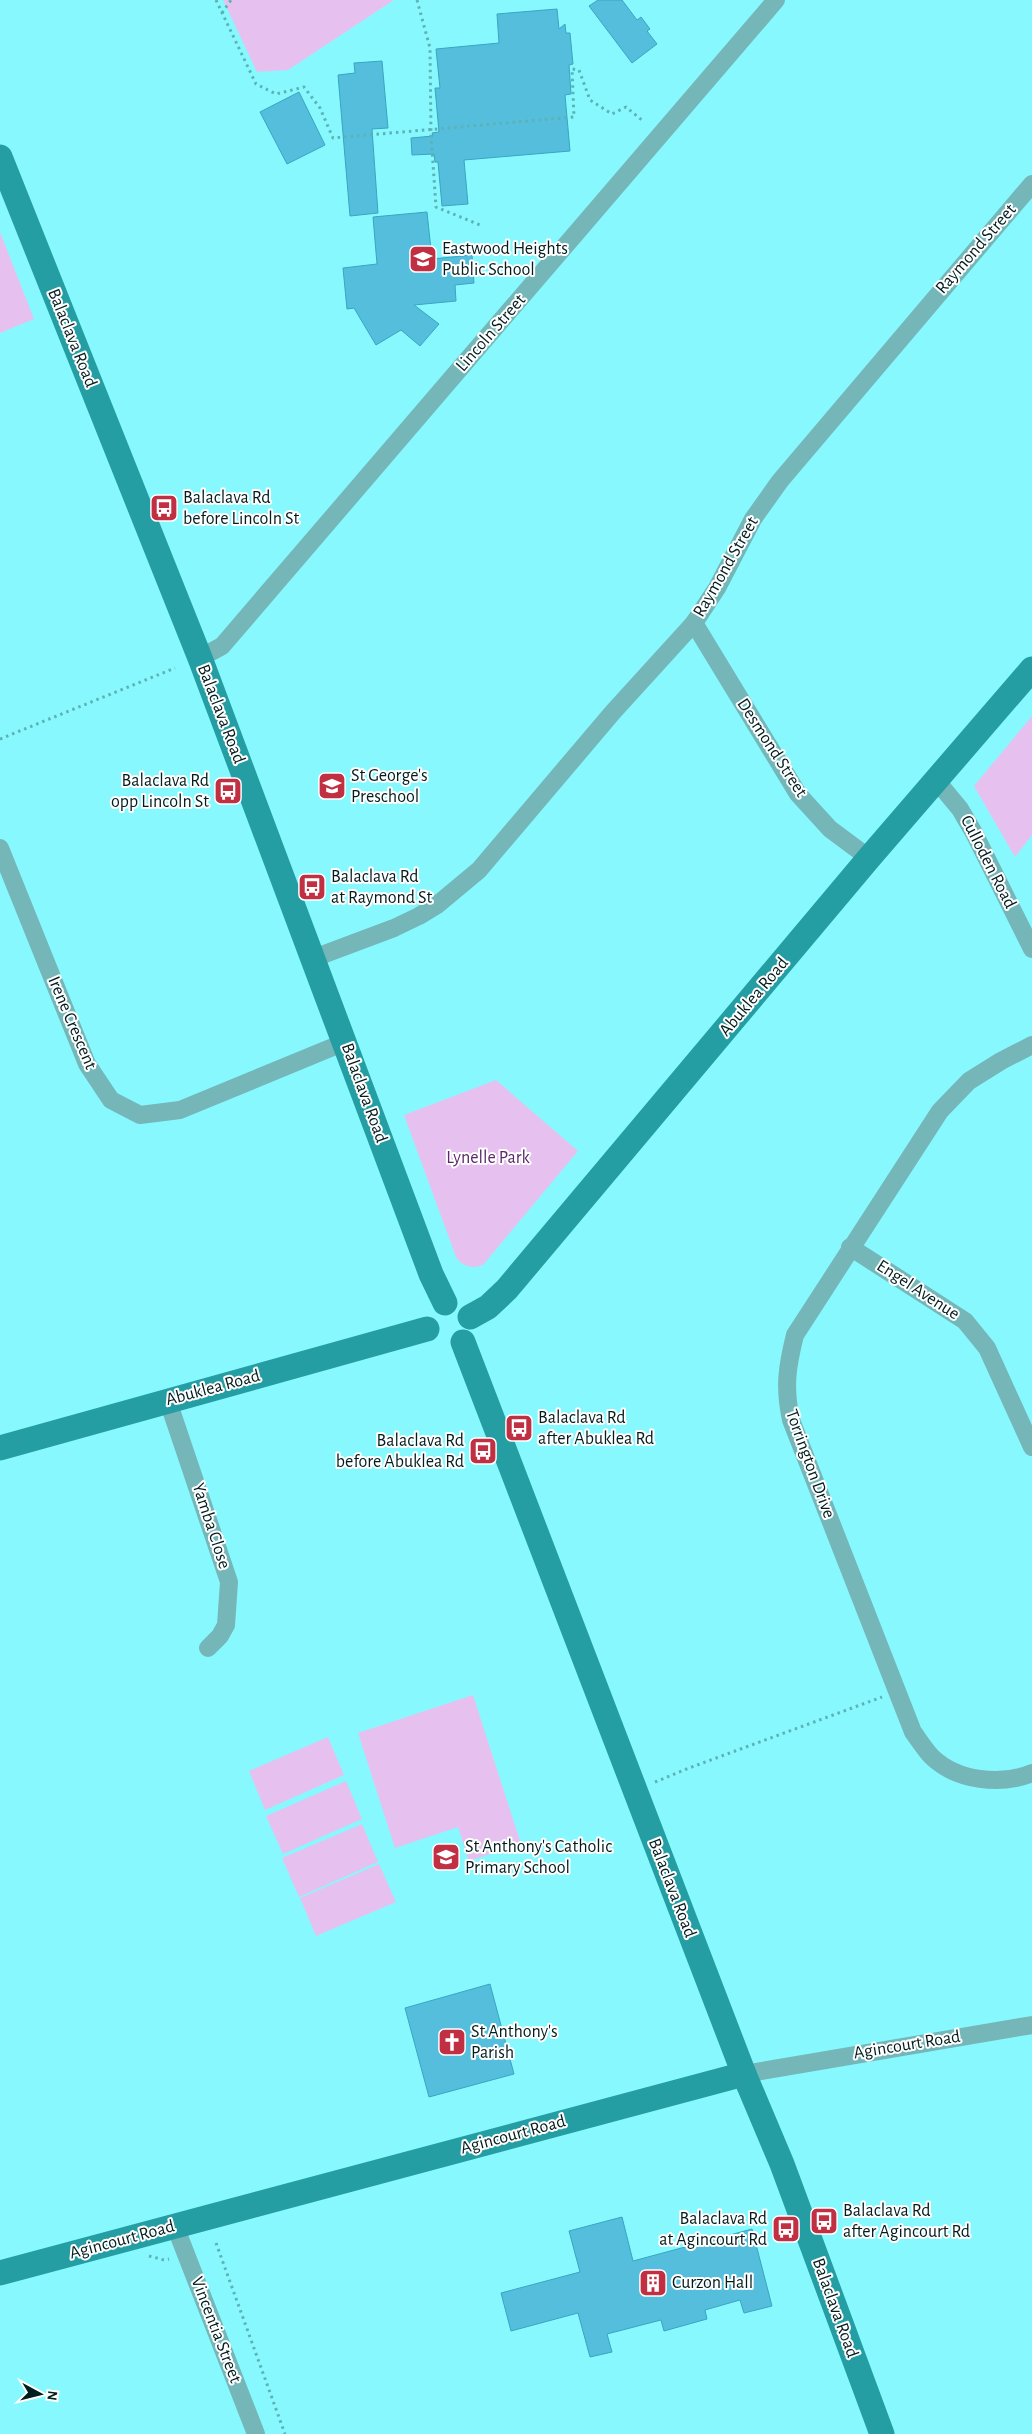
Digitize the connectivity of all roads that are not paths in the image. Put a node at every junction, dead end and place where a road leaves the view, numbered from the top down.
1 (776, 0) edge
2 (0, 157) edge
3 (1032, 184) edge
4 (694, 623) junction
5 (200, 658) junction
6 (1032, 669) edge
7 (936, 780) junction
8 (0, 848) edge
9 (869, 858) junction
10 (1032, 949) edge
11 (314, 958) junction
12 (345, 1042) junction
13 (1032, 1045) edge
14 (850, 1247) junction
15 (445, 1303) junction
16 (470, 1317) junction
17 (427, 1329) junction
18 (463, 1342) junction
19 (168, 1401) junction
20 (0, 1448) edge
21 (1032, 1448) edge
22 (208, 1648) dead end
23 (1032, 1773) edge
24 (1032, 2026) edge
25 (744, 2074) junction
26 (175, 2226) junction
27 (0, 2273) edge
28 (256, 2434) edge
29 (882, 2434) edge

1 - 5 street, Lincoln Street
2 - 5 main road, Balaclava Road
3 - 4 street, Raymond Street
4 - 9 street, Desmond Street
4 - 11 street, Raymond Street
5 - 11 main road, Balaclava Road
6 - 7 main road, Abuklea Road
7 - 9 main road, Abuklea Road
7 - 10 street, Culloden Road
8 - 12 street, Irene Crescent
9 - 16 main road, Abuklea Road
11 - 12 main road, Balaclava Road
12 - 15 main road, Balaclava Road
13 - 14 street, Torrington Drive
14 - 21 street, Engel Avenue
14 - 23 street, Torrington Drive
15 - 16 main road
15 - 17 main road
16 - 18 main road
17 - 18 main road
17 - 19 main road, Abuklea Road
18 - 25 main road, Balaclava Road
19 - 20 main road, Abuklea Road
19 - 22 street, Yamba Close
24 - 25 street, Agincourt Road
25 - 26 main road, Agincourt Road
25 - 29 main road, Balaclava Road
26 - 27 main road, Agincourt Road
26 - 28 street, Vincentia Street

